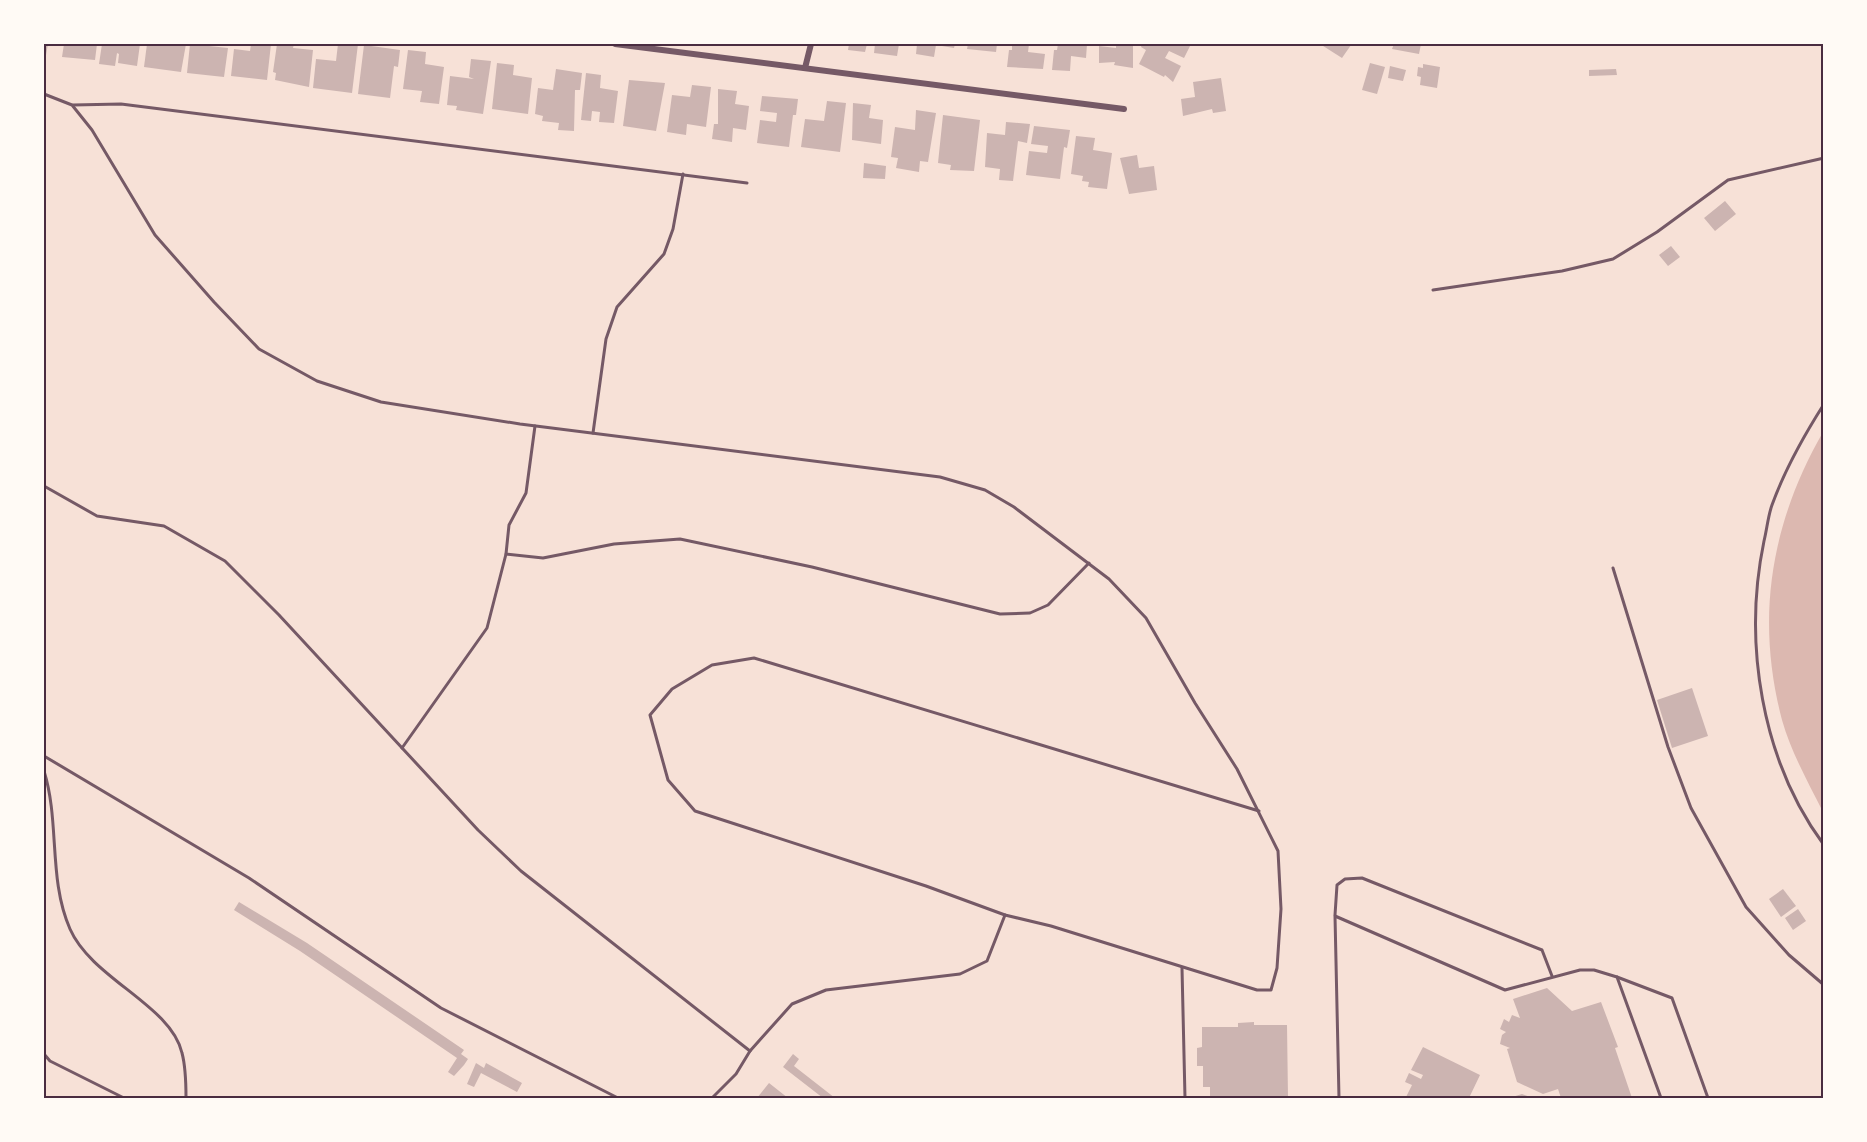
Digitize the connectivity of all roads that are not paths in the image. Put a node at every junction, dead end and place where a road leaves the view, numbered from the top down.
1 (615, 44) edge
2 (811, 44) edge
3 (806, 68) junction
4 (44, 94) edge
5 (72, 105) junction
6 (1124, 109) dead end
7 (1824, 158) edge
8 (683, 174) junction
9 (747, 183) dead end
10 (1433, 290) dead end
11 (1824, 404) edge
12 (535, 426) junction
13 (592, 433) junction
14 (44, 486) edge
15 (506, 554) junction
16 (1089, 563) junction
17 (1613, 568) dead end
18 (402, 748) junction
19 (44, 756) edge
20 (44, 771) edge
21 (1259, 811) junction
22 (1824, 845) edge
23 (1005, 915) junction
24 (1335, 916) junction
25 (1182, 968) junction
26 (1552, 976) junction
27 (1617, 977) junction
28 (1824, 985) edge
29 (750, 1052) junction
30 (44, 1054) edge
31 (124, 1098) edge
32 (186, 1098) edge
33 (618, 1098) edge
34 (712, 1098) edge
35 (1185, 1098) edge
36 (1339, 1098) edge
37 (1661, 1098) edge
38 (1708, 1098) edge

1 - 3 street
2 - 3 street
3 - 6 street
4 - 5 lane
5 - 8 lane
5 - 12 lane
7 - 10 lane
8 - 9 lane
8 - 13 lane
11 - 22 lane
12 - 13 lane
12 - 15 lane
13 - 16 lane
14 - 18 lane
15 - 16 lane
15 - 18 lane
16 - 21 lane
17 - 28 lane
18 - 29 lane
19 - 33 lane
20 - 32 lane
21 - 23 lane
21 - 25 lane
23 - 25 lane
23 - 29 lane
24 - 26 lane
24 - 26 lane
24 - 36 lane
25 - 35 lane
26 - 27 lane
27 - 37 lane
27 - 38 lane
29 - 34 lane
30 - 31 lane

